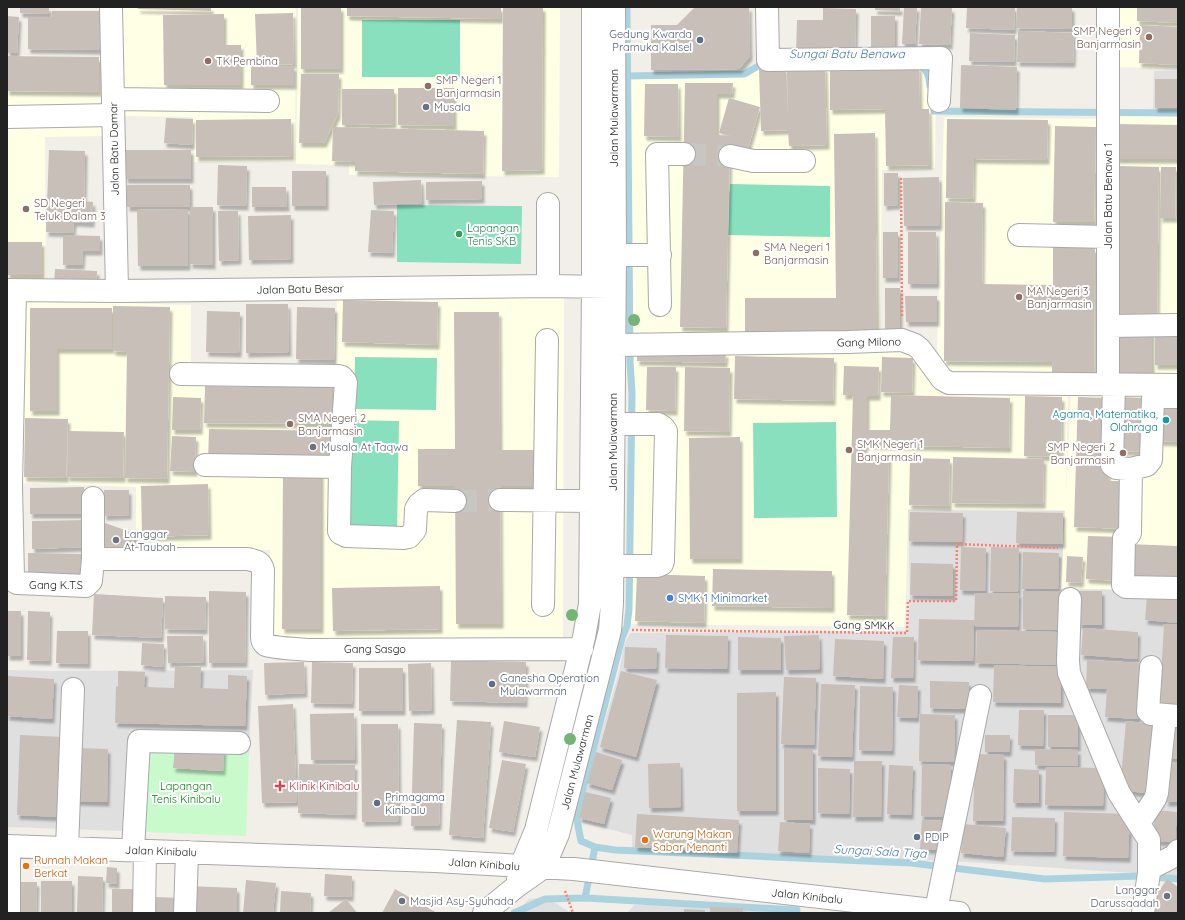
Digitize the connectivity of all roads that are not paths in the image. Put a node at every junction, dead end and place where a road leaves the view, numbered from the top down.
1 (110, 7) edge
2 (593, 7) edge
3 (614, 7) edge
4 (767, 7) edge
5 (1108, 7) edge
6 (268, 101) dead end
7 (939, 101) dead end
8 (113, 107) junction
9 (7, 117) edge
10 (684, 154) tunnel mouth
11 (730, 156) tunnel mouth
12 (804, 161) dead end
13 (548, 204) dead end
14 (1020, 235) dead end
15 (1108, 237) junction
16 (615, 255) junction
17 (660, 256) junction
18 (548, 286) junction
19 (593, 287) junction
20 (614, 287) junction
21 (11, 291) edge
22 (117, 291) junction
23 (660, 305) dead end
24 (1178, 325) edge
25 (1108, 326) junction
26 (547, 340) dead end
27 (854, 342) junction
28 (614, 345) junction
29 (750, 352) dead end
30 (181, 374) dead end
31 (1111, 385) junction
32 (1178, 385) edge
33 (1178, 397) edge
34 (626, 424) junction
35 (205, 465) dead end
36 (340, 467) junction
37 (1131, 469) junction
38 (92, 498) dead end
39 (500, 500) tunnel mouth
40 (455, 501) tunnel mouth
41 (590, 501) junction
42 (545, 502) junction
43 (93, 559) junction
44 (624, 566) junction
45 (1178, 588) edge
46 (1070, 599) dead end
47 (590, 604) junction
48 (543, 605) dead end
49 (612, 606) junction
50 (582, 649) junction
51 (1151, 667) dead end
52 (73, 689) dead end
53 (980, 696) dead end
54 (1171, 716) edge
55 (239, 743) dead end
56 (1138, 824) junction
57 (8, 846) edge
58 (67, 848) junction
59 (139, 850) junction
60 (1178, 851) edge
61 (187, 852) junction
62 (544, 867) junction
63 (1149, 871) junction
64 (519, 876) junction
65 (1144, 905) edge
66 (834, 906) edge
67 (936, 910) junction
68 (9, 913) edge
69 (144, 913) edge
70 (185, 913) edge
71 (484, 913) edge
72 (959, 913) edge

1 - 8 street, Jalan Batu Damar
2 - 19 street, Jalan Mulawarman
3 - 16 street, Jalan Mulawarman
4 - 7 street
5 - 15 street, Jalan Batu Benawa 1
6 - 8 street
8 - 9 street
8 - 22 street, Jalan Batu Damar
10 - 17 street
11 - 12 street
13 - 18 street
14 - 15 street
15 - 25 street, Jalan Batu Benawa 1
16 - 17 street
16 - 20 street, Jalan Mulawarman
17 - 23 street
18 - 19 street, Jalan Batu Besar
18 - 22 street, Jalan Batu Besar
19 - 20 street, Jalan Batu Besar
19 - 41 street, Jalan Mulawarman
20 - 28 street, Jalan Mulawarman
21 - 22 street, Jalan Batu Besar
21 - 43 street, Gang K.T.S
24 - 25 street
25 - 31 street, Jalan Batu Benawa 1
26 - 42 street
27 - 28 street, Gang Milono
27 - 29 street
27 - 31 street, Gang Milono
28 - 34 street, Jalan Mulawarman
30 - 36 street
31 - 32 street, Gang Milono
31 - 37 street, Jalan Batu Benawa 1
33 - 37 street
34 - 44 street, Jalan Mulawarman
34 - 44 street
35 - 36 street
36 - 40 street
37 - 45 street
38 - 43 street
39 - 42 street
41 - 42 street
41 - 47 street, Jalan Mulawarman
42 - 48 street
43 - 50 street, Gang Sasgo
44 - 49 street, Jalan Mulawarman
46 - 56 street
47 - 49 street
47 - 50 street, Jalan Mulawarman
49 - 62 street, Jalan Mulawarman
50 - 64 street, Jalan Mulawarman
51 - 54 street
52 - 58 street
53 - 67 street
54 - 56 street
55 - 59 street
56 - 63 street
57 - 58 street, Jalan Kinibalu
57 - 68 street
58 - 59 street, Jalan Kinibalu
59 - 61 street, Jalan Kinibalu
59 - 69 street
60 - 63 street
61 - 64 street, Jalan Kinibalu
61 - 70 street
62 - 64 street
62 - 66 street, Jalan Kinibalu
63 - 65 street
64 - 71 street
66 - 67 street, Jalan Kinibalu
67 - 72 street, Jalan Kinibalu

